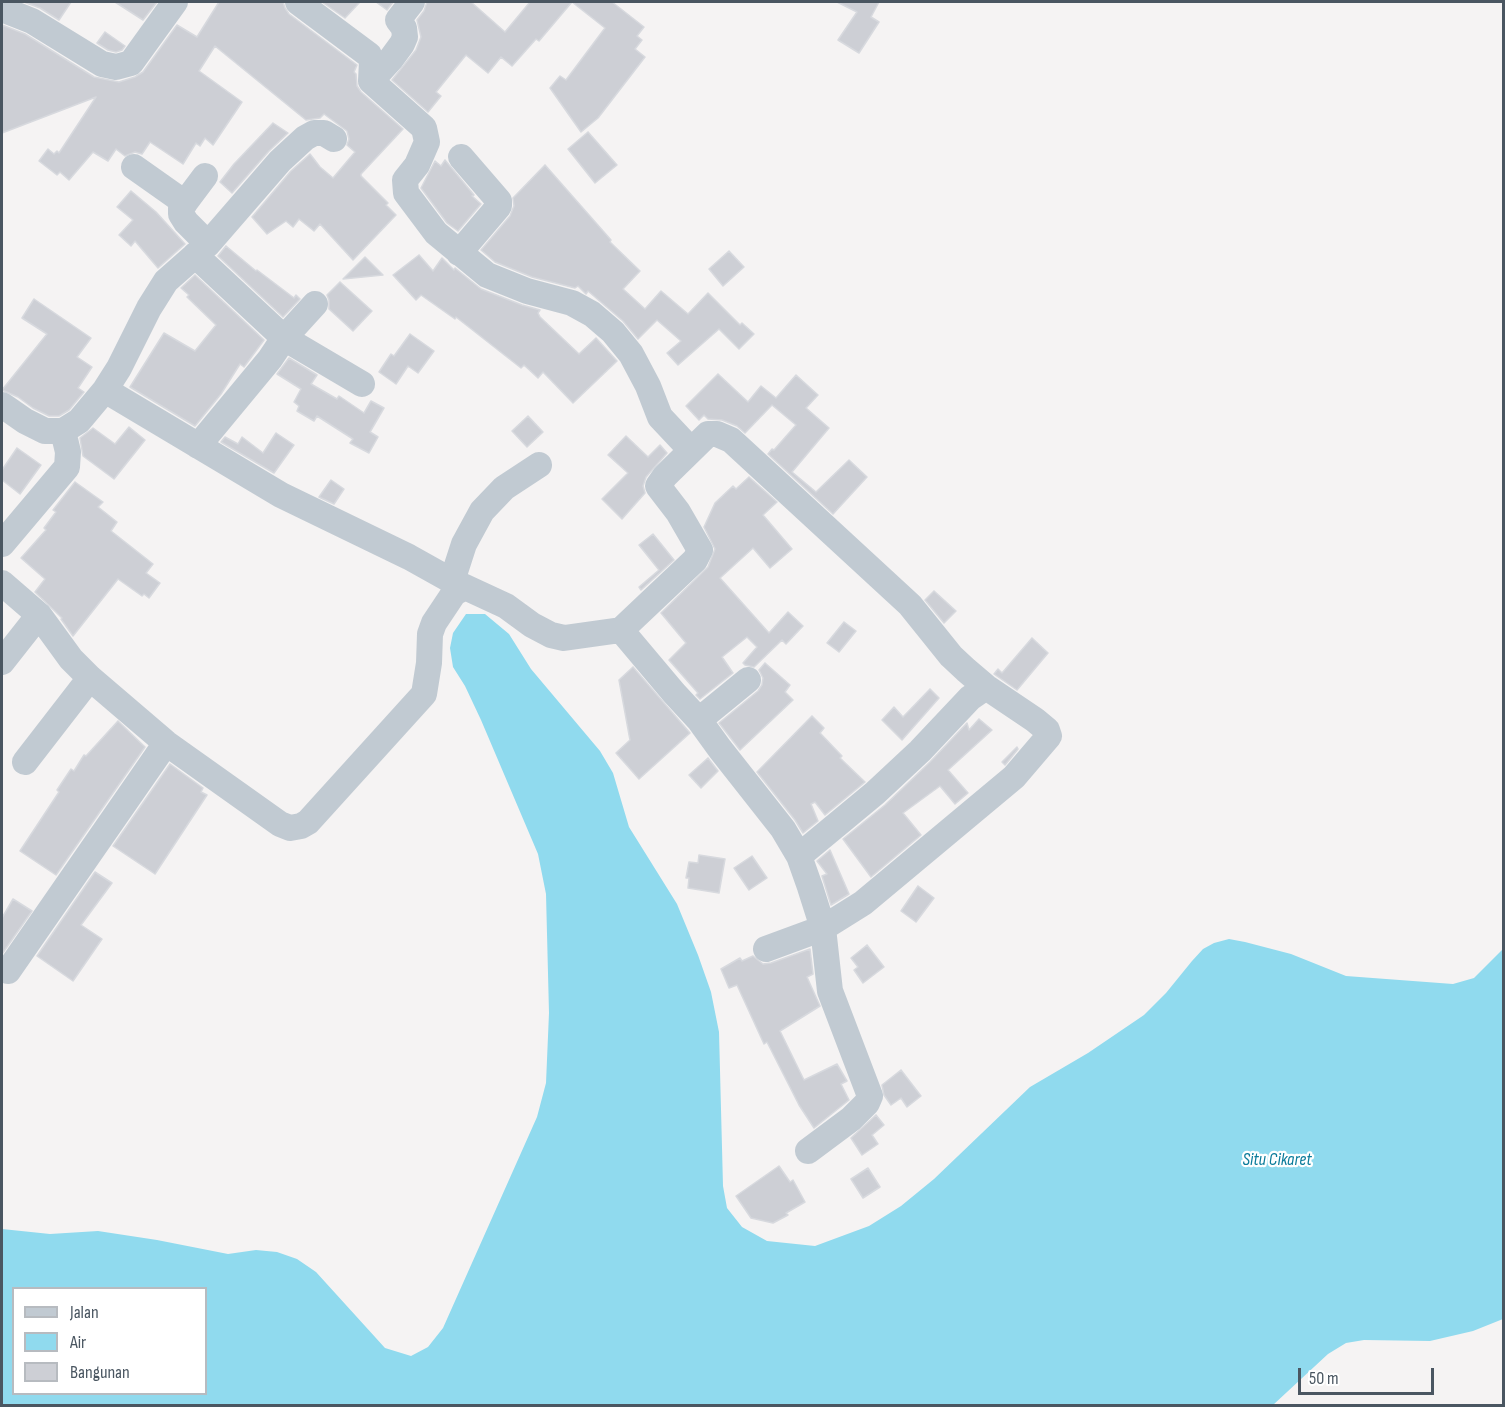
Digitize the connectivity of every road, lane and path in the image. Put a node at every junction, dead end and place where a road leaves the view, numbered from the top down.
1 (175, 2) edge
2 (298, 2) edge
3 (412, 2) edge
4 (2, 9) edge
5 (371, 81) junction
6 (334, 139) dead end
7 (461, 157) dead end
8 (134, 167) dead end
9 (205, 176) dead end
10 (185, 203) junction
11 (202, 249) junction
12 (459, 253) junction
13 (315, 304) dead end
14 (284, 338) junction
15 (362, 384) dead end
16 (105, 390) junction
17 (2, 405) edge
18 (63, 431) junction
19 (198, 446) junction
20 (691, 450) junction
21 (539, 465) dead end
22 (2, 544) edge
23 (2, 583) edge
24 (459, 584) junction
25 (39, 615) junction
26 (621, 630) junction
27 (2, 662) edge
28 (90, 678) junction
29 (748, 680) dead end
30 (986, 687) junction
31 (699, 720) junction
32 (166, 743) junction
33 (25, 762) dead end
34 (799, 856) junction
35 (823, 928) junction
36 (766, 949) dead end
37 (8, 971) dead end
38 (808, 1151) dead end

1 - 4 street
2 - 5 street
3 - 5 street
5 - 12 street
6 - 11 street
7 - 12 street
8 - 10 street
9 - 10 street
10 - 11 street
11 - 14 street
11 - 16 street
12 - 20 street
13 - 14 street
14 - 15 street
14 - 19 street
16 - 18 street
16 - 19 street
17 - 18 street
18 - 22 street
19 - 24 street
20 - 26 street
20 - 30 street
21 - 24 street
23 - 25 street
24 - 26 street
24 - 32 street
25 - 27 street
25 - 28 street
26 - 31 street
28 - 32 street
28 - 33 street
29 - 31 street
30 - 34 street
30 - 35 street
31 - 34 street
32 - 37 street
34 - 35 street
35 - 36 street
35 - 38 street

